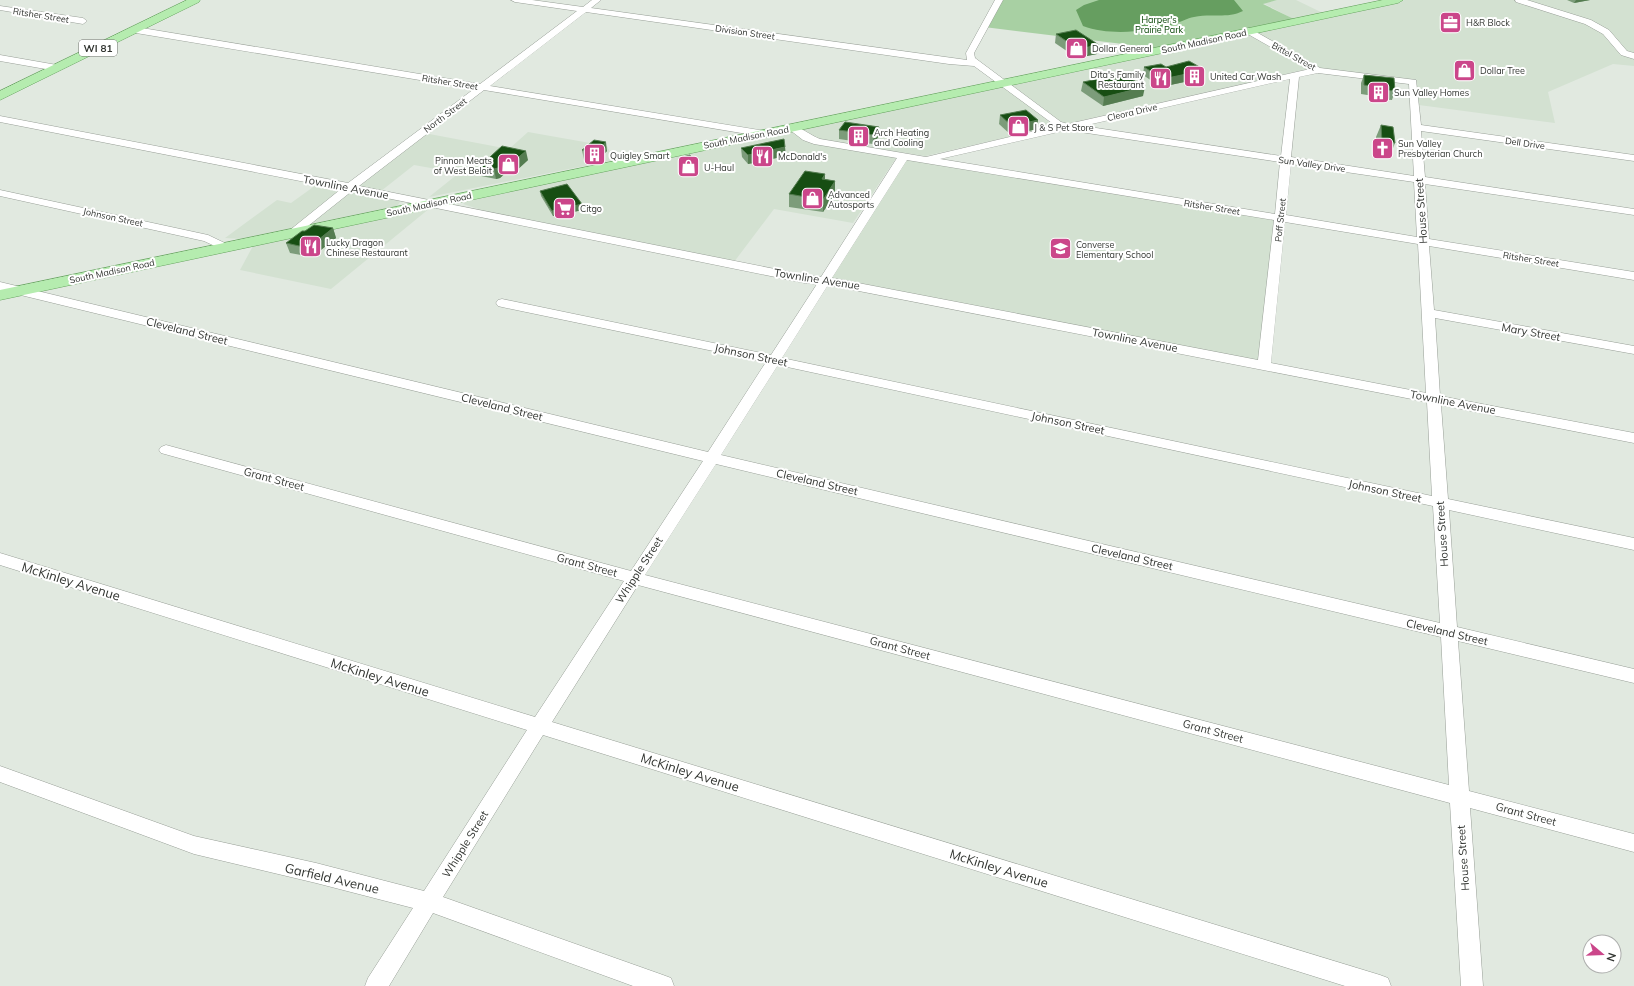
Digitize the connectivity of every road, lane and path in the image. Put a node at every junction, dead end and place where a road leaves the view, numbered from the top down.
1 (195, 0) edge
2 (515, 0) edge
3 (597, 0) edge
4 (999, 0) edge
5 (1398, 0) edge
6 (1519, 0) edge
7 (12, 3) dead end
8 (0, 8) edge
9 (584, 10) junction
10 (83, 21) dead end
11 (136, 30) junction
12 (1249, 31) junction
13 (1634, 56) edge
14 (0, 58) edge
15 (975, 63) junction
16 (57, 68) junction
17 (1318, 70) junction
18 (1295, 74) junction
19 (1413, 82) joint
20 (1003, 83) junction
21 (482, 87) junction
22 (0, 96) edge
23 (0, 119) edge
24 (1068, 127) junction
25 (1416, 127) junction
26 (793, 128) junction
27 (765, 134) junction
28 (904, 156) junction
29 (1634, 158) edge
30 (923, 159) junction
31 (1287, 160) junction
32 (1419, 179) junction
33 (350, 187) junction
34 (0, 193) edge
35 (430, 204) junction
36 (1634, 212) edge
37 (1280, 218) junction
38 (294, 232) junction
39 (1423, 241) junction
40 (225, 247) junction
41 (1634, 276) edge
42 (824, 281) junction
43 (0, 286) edge
44 (19, 291) junction
45 (0, 295) edge
46 (502, 303) dead end
47 (1428, 313) junction
48 (1634, 350) edge
49 (774, 360) junction
50 (1264, 366) junction
51 (1433, 398) junction
52 (1634, 438) edge
53 (166, 450) dead end
54 (712, 458) junction
55 (1440, 503) junction
56 (1634, 544) edge
57 (0, 559) edge
58 (634, 578) junction
59 (1449, 632) junction
60 (1634, 676) edge
61 (539, 726) junction
62 (0, 774) edge
63 (1459, 796) junction
64 (1634, 843) edge
65 (429, 902) junction
66 (376, 986) edge
67 (663, 986) edge
68 (1380, 986) edge
69 (1472, 986) edge

1 - 11 main road, WI 81
2 - 9 street, Division Street
3 - 9 street, North Street
4 - 15 street
5 - 12 main road, South Madison Road
6 - 13 street
7 - 8 street
8 - 10 street, Ritsher Street
9 - 15 street, Division Street
9 - 21 street, North Street
11 - 16 main road, WI 81
11 - 21 street, Ritsher Street
12 - 17 street, Bittel Street
12 - 20 main road, South Madison Road
14 - 16 street
15 - 20 street
16 - 22 main road, WI 81
17 - 18 street, Cleora Drive
17 - 19 street, Bittel Street
18 - 24 street, Cleora Drive
18 - 31 street, Poff Street
19 - 25 street, House Street
20 - 24 street, Sun Valley Drive
20 - 26 main road, South Madison Road
21 - 27 street, Ritsher Street
21 - 33 street, North Street
23 - 33 street, Townline Avenue
24 - 30 street, Cleora Drive
24 - 31 street, Sun Valley Drive
25 - 29 street, Dell Drive
25 - 32 street, House Street
26 - 27 main road, South Madison Road
26 - 28 street, Ritsher Street
27 - 35 main road, South Madison Road
28 - 30 street, Ritsher Street
28 - 42 street, Whipple Street
30 - 37 street, Ritsher Street
31 - 32 street, Sun Valley Drive
31 - 37 street, Poff Street
32 - 36 street, Sun Valley Drive
32 - 39 street, House Street
33 - 35 street, Townline Avenue
33 - 38 street, North Street
34 - 40 street, Johnson Street
35 - 38 main road, South Madison Road
35 - 42 street, Townline Avenue
37 - 39 street, Ritsher Street
37 - 50 street, Poff Street
38 - 40 main road, South Madison Road
39 - 41 street, Ritsher Street
39 - 47 street, House Street
40 - 44 main road, South Madison Road
42 - 49 street, Whipple Street
42 - 50 street, Townline Avenue
43 - 44 street, Cleveland Street
44 - 45 main road, South Madison Road
44 - 54 street, Cleveland Street
46 - 49 street, Johnson Street
47 - 48 street, Mary Street
47 - 51 street, House Street
49 - 54 street, Whipple Street
49 - 55 street, Johnson Street
50 - 51 street, Townline Avenue
51 - 52 street, Townline Avenue
51 - 55 street, House Street
53 - 58 street, Grant Street
54 - 58 street, Whipple Street
54 - 59 street, Cleveland Street
55 - 56 street, Johnson Street
55 - 59 street, House Street
57 - 61 street, McKinley Avenue
58 - 61 street, Whipple Street
58 - 63 street, Grant Street
59 - 60 street, Cleveland Street
59 - 63 street, House Street
61 - 65 street, Whipple Street
61 - 68 street, McKinley Avenue
62 - 65 street, Garfield Avenue
63 - 64 street, Grant Street
63 - 69 street, House Street
65 - 66 street, Whipple Street
65 - 67 street, Garfield Avenue

